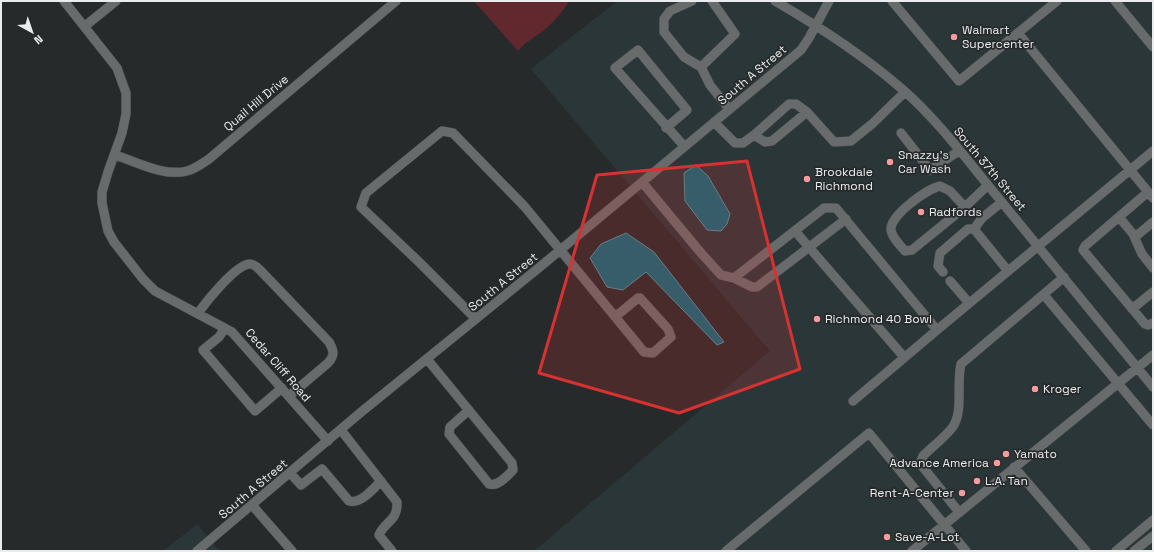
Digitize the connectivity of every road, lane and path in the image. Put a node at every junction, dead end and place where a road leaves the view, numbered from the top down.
1 (64, 1) edge
2 (116, 1) edge
3 (692, 1) edge
4 (712, 1) edge
5 (775, 1) edge
6 (829, 1) edge
7 (892, 1) edge
8 (1057, 1) edge
9 (1115, 1) edge
10 (391, 2) edge
11 (817, 25) junction
12 (85, 26) junction
13 (1018, 33) junction
14 (1153, 47) edge
15 (701, 67) junction
16 (905, 92) junction
17 (729, 109) junction
18 (807, 112) junction
19 (714, 122) junction
20 (666, 128) junction
21 (901, 133) dead end
22 (754, 135) junction
23 (684, 146) junction
24 (959, 151) junction
25 (1152, 154) edge
26 (115, 155) junction
27 (1131, 170) junction
28 (642, 182) junction
29 (988, 185) junction
30 (1151, 195) edge
31 (1002, 202) junction
32 (965, 207) junction
33 (1119, 217) junction
34 (846, 219) junction
35 (1153, 222) edge
36 (974, 229) junction
37 (795, 231) junction
38 (1135, 237) junction
39 (1039, 246) junction
40 (810, 248) junction
41 (560, 250) junction
42 (1150, 258) edge
43 (1153, 268) edge
44 (1008, 271) junction
45 (943, 272) dead end
46 (1064, 277) junction
47 (734, 278) junction
48 (950, 282) dead end
49 (1153, 292) edge
50 (1044, 294) junction
51 (969, 303) junction
52 (1132, 309) junction
53 (198, 313) junction
54 (615, 317) junction
55 (476, 319) junction
56 (1153, 323) edge
57 (225, 328) junction
58 (937, 330) junction
59 (1153, 355) edge
60 (904, 357) junction
61 (427, 359) junction
62 (1137, 368) junction
63 (1118, 383) junction
64 (1153, 387) edge
65 (282, 388) junction
66 (289, 396) junction
67 (853, 401) dead end
68 (469, 410) junction
69 (1153, 425) edge
70 (340, 430) junction
71 (328, 441) junction
72 (1014, 467) junction
73 (290, 473) junction
74 (381, 481) junction
75 (252, 505) junction
76 (959, 512) junction
77 (1153, 520) edge
78 (944, 524) junction
79 (1153, 536) edge
80 (197, 551) edge
81 (292, 551) edge
82 (392, 551) edge
83 (726, 551) edge
84 (912, 551) edge
85 (966, 551) edge
86 (1086, 551) edge
87 (1116, 551) edge
88 (1134, 551) edge

1 - 12 street, Cedar Cliff Road
2 - 12 street
3 - 15 street
4 - 15 street
5 - 11 street, South 37th Street
6 - 11 street, South A Street
7 - 13 street
8 - 13 street
9 - 14 street
10 - 26 street, Quail Hill Drive
11 - 16 street, South 37th Street
11 - 17 street, South A Street
12 - 26 street, Cedar Cliff Road
13 - 27 street
15 - 17 street
16 - 18 street
16 - 24 street, South 37th Street
17 - 19 street, South A Street
18 - 22 street
18 - 22 street
19 - 22 street
19 - 23 street, South A Street
20 - 20 street
20 - 23 street
21 - 24 street
23 - 28 street, South A Street
24 - 29 street, South 37th Street
25 - 27 street
26 - 53 street, Cedar Cliff Road
27 - 30 street
27 - 39 street
28 - 41 street, South A Street
28 - 47 street
29 - 31 street, South 37th Street
29 - 32 street
30 - 33 street
31 - 36 street
31 - 39 street, South 37th Street
32 - 32 street
33 - 38 street
33 - 52 street
34 - 37 street
34 - 40 street
34 - 58 street
35 - 38 street
36 - 44 street
36 - 45 street
37 - 40 street
37 - 47 street
38 - 42 street
39 - 44 street
39 - 46 street, South 37th Street
40 - 47 street
40 - 60 street
41 - 54 street
41 - 55 street, South A Street
41 - 55 street
42 - 43 street
44 - 51 street
46 - 50 street
46 - 62 street, South 37th Street
48 - 51 street
49 - 52 street
50 - 63 street
50 - 76 street
51 - 58 street
52 - 56 street
53 - 57 street, Cedar Cliff Road
53 - 66 street
54 - 54 street
55 - 61 street, South A Street
57 - 65 street, Cedar Cliff Road
57 - 65 street
58 - 60 street
59 - 62 street
60 - 67 street
61 - 68 street
61 - 70 street, South A Street
62 - 63 street
62 - 64 street, South 37th Street
63 - 69 street
63 - 72 street
65 - 66 street, Cedar Cliff Road
66 - 71 street, Cedar Cliff Road
68 - 68 street
70 - 71 street, South A Street
70 - 74 street
71 - 73 street, South A Street
72 - 76 street
72 - 86 street
73 - 74 street
73 - 75 street, South A Street
74 - 82 street
75 - 80 street, South A Street
75 - 81 street
76 - 78 street
77 - 87 street
78 - 83 street
78 - 84 street
78 - 85 street
79 - 88 street

